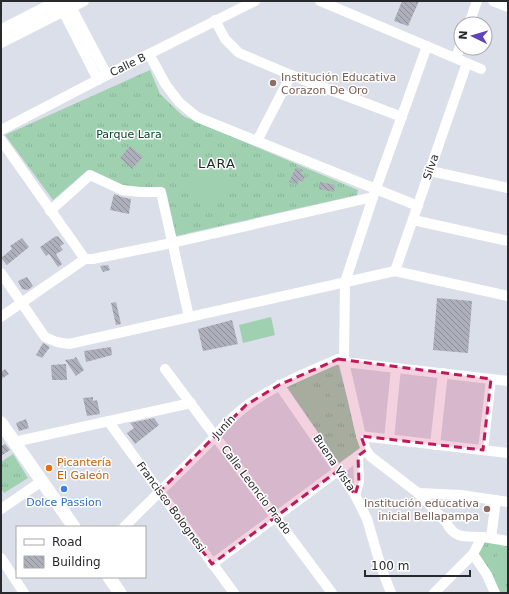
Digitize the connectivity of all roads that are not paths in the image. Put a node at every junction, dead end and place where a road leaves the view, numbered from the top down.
1 (84, 1) edge
2 (255, 1) edge
3 (320, 1) edge
4 (477, 1) edge
5 (494, 1) edge
6 (64, 5) edge
7 (344, 5) edge
8 (508, 7) edge
9 (471, 16) edge
10 (215, 20) junction
11 (2, 28) edge
12 (1, 44) edge
13 (427, 46) junction
14 (150, 54) junction
15 (456, 58) joint
16 (467, 63) junction
17 (481, 69) dead end
18 (291, 75) junction
19 (102, 78) junction
20 (402, 117) junction
21 (1, 130) edge
22 (1, 140) edge
23 (257, 141) junction
24 (430, 172) junction
25 (508, 188) edge
26 (374, 193) junction
27 (418, 206) junction
28 (50, 211) junction
29 (413, 220) junction
30 (508, 241) edge
31 (172, 243) junction
32 (85, 259) junction
33 (395, 271) junction
34 (1, 273) edge
35 (345, 282) junction
36 (508, 296) edge
37 (22, 303) junction
38 (1, 317) edge
39 (189, 317) junction
40 (344, 362) junction
41 (396, 368) junction
42 (165, 369) dead end
43 (443, 374) junction
44 (491, 379) junction
45 (508, 381) edge
46 (279, 385) junction
47 (190, 403) junction
48 (108, 421) junction
49 (1, 423) edge
50 (361, 436) junction
51 (216, 437) junction
52 (389, 439) junction
53 (14, 442) junction
54 (435, 444) junction
55 (483, 450) junction
56 (362, 453) junction
57 (508, 453) edge
58 (339, 470) junction
59 (42, 481) junction
60 (159, 492) junction
61 (418, 493) junction
62 (355, 495) junction
63 (496, 500) junction
64 (508, 502) edge
65 (1, 509) edge
66 (276, 517) junction
67 (73, 526) edge
68 (125, 526) edge
69 (463, 537) junction
70 (487, 538) junction
71 (508, 541) edge
72 (474, 552) junction
73 (1, 558) edge
74 (212, 564) junction
75 (110, 578) edge
76 (24, 593) edge
77 (120, 593) edge
78 (233, 593) edge
79 (332, 593) edge
80 (391, 593) edge
81 (434, 593) edge
82 (495, 593) edge

1 - 6 street
2 - 10 street, Calle B
3 - 7 street
4 - 9 street
5 - 8 street
6 - 11 main road
6 - 12 street
6 - 19 street
7 - 13 street
10 - 14 street, Calle B
10 - 18 street
13 - 15 street
13 - 20 street
14 - 19 street, Calle B
14 - 23 street
15 - 16 street
16 - 17 street
16 - 24 street, Silva
18 - 20 street
18 - 23 street
19 - 21 street, Calle B
20 - 26 street
22 - 28 street
23 - 26 street
24 - 25 street
24 - 27 street, Silva
26 - 27 street
26 - 31 street
26 - 35 street
27 - 29 street, Silva
28 - 31 street
28 - 32 street
29 - 30 street
29 - 33 street, Silva
31 - 32 street
31 - 39 street
32 - 37 street
33 - 35 street
33 - 36 street
34 - 37 street
35 - 39 street
35 - 40 street
37 - 38 street
37 - 39 street
40 - 41 street
40 - 46 street, Junín
40 - 50 street
41 - 43 street
41 - 52 street
42 - 47 street, Calle Leoncio Prado
43 - 44 street
43 - 54 street
44 - 45 street
44 - 55 street
46 - 51 street, Junín
46 - 58 street, Buena Vista
47 - 48 street
47 - 51 street, Calle Leoncio Prado
48 - 53 street
48 - 60 street, Francisco Bolognesi
49 - 53 main road
50 - 52 street
50 - 56 street
51 - 60 street, Junín
51 - 66 street, Calle Leoncio Prado
52 - 54 street
53 - 59 main road
54 - 55 street
55 - 57 street
56 - 58 street
56 - 61 street
56 - 62 street
58 - 62 street, Buena Vista
58 - 66 street
59 - 65 street
59 - 67 main road
60 - 68 street, Junín
60 - 74 street, Francisco Bolognesi
61 - 63 street
61 - 69 street
62 - 80 street, Buena Vista
63 - 64 street
63 - 70 street
66 - 74 street
66 - 79 street, Calle Leoncio Prado
69 - 70 street
69 - 72 street
70 - 71 street
70 - 72 street
72 - 81 street
72 - 82 street
73 - 76 street
74 - 78 street, Francisco Bolognesi
75 - 77 main road

